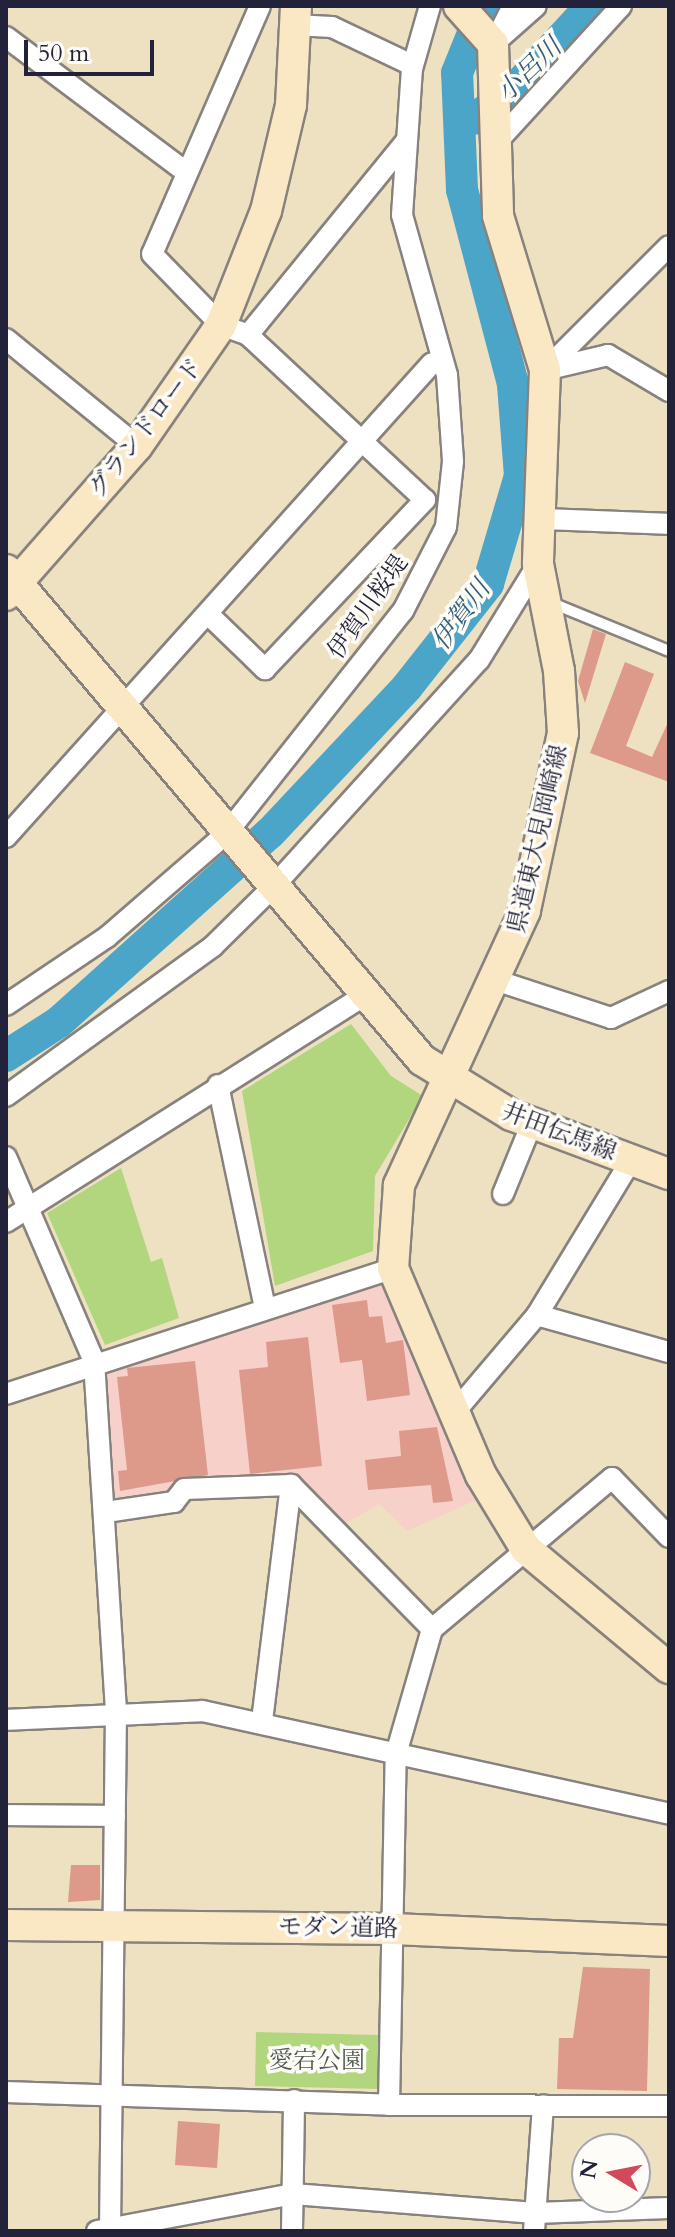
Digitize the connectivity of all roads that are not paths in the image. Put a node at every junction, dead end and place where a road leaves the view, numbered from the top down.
1 (260, 6) edge
2 (430, 6) edge
3 (459, 6) edge
4 (513, 6) edge
5 (536, 6) edge
6 (621, 6) edge
7 (295, 16) edge
8 (6, 37) edge
9 (495, 55) junction
10 (412, 65) junction
11 (406, 141) junction
12 (495, 144) junction
13 (186, 172) junction
14 (669, 246) edge
15 (234, 330) junction
16 (6, 339) edge
17 (432, 363) dead end
18 (545, 370) junction
19 (669, 391) edge
20 (363, 438) junction
21 (137, 446) junction
22 (541, 519) junction
23 (669, 524) edge
24 (538, 564) junction
25 (10, 583) edge
26 (546, 601) junction
27 (209, 615) junction
28 (669, 651) edge
29 (123, 707) junction
30 (226, 834) junction
31 (6, 837) edge
32 (271, 889) junction
33 (498, 981) junction
34 (669, 991) edge
35 (362, 997) junction
36 (6, 1005) edge
37 (452, 1084) junction
38 (218, 1085) junction
39 (6, 1096) edge
40 (532, 1123) junction
41 (6, 1157) edge
42 (632, 1159) junction
43 (669, 1174) edge
44 (503, 1194) dead end
45 (31, 1208) junction
46 (6, 1222) edge
47 (393, 1268) junction
48 (265, 1308) junction
49 (537, 1315) junction
50 (669, 1352) edge
51 (94, 1361) junction
52 (6, 1394) edge
53 (453, 1414) junction
54 (291, 1485) junction
55 (106, 1512) junction
56 (668, 1532) edge
57 (526, 1549) junction
58 (432, 1629) junction
59 (669, 1668) edge
60 (116, 1711) junction
61 (6, 1720) edge
62 (262, 1721) junction
63 (396, 1754) junction
64 (669, 1814) edge
65 (6, 1815) edge
66 (115, 1816) junction
67 (6, 1925) edge
68 (114, 1925) junction
69 (393, 1929) junction
70 (669, 1941) edge
71 (6, 2092) edge
72 (113, 2097) junction
73 (294, 2100) junction
74 (389, 2105) junction
75 (543, 2105) junction
76 (669, 2106) edge
77 (293, 2194) junction
78 (669, 2208) edge
79 (534, 2222) edge
80 (107, 2231) edge
81 (292, 2231) edge

1 - 13 street
2 - 10 street, 伊賀川桜堤
3 - 9 street
4 - 9 street
5 - 9 street
6 - 12 street
7 - 10 street
7 - 15 street, グランドロード
8 - 13 street
9 - 12 street, 県道東大見岡崎線
10 - 11 street, 伊賀川桜堤
11 - 15 street
11 - 30 street, 伊賀川桜堤
12 - 18 street, 県道東大見岡崎線
13 - 15 street
14 - 18 street
15 - 20 street
15 - 21 street, グランドロード
16 - 21 street
17 - 20 street
18 - 19 street
18 - 22 street, 県道東大見岡崎線
20 - 27 street
20 - 27 street
21 - 25 street, グランドロード
22 - 23 street
22 - 24 street, 県道東大見岡崎線
24 - 26 street, 県道東大見岡崎線
24 - 32 street
25 - 29 street, 井田伝馬線
26 - 28 lane
26 - 33 street, 県道東大見岡崎線
27 - 29 street
29 - 30 street, 井田伝馬線
29 - 31 street
30 - 32 street, 井田伝馬線
30 - 36 street, 伊賀川桜堤
32 - 35 street, 井田伝馬線
32 - 39 street
33 - 34 street
33 - 37 street, 県道東大見岡崎線
35 - 37 street, 井田伝馬線
35 - 38 street
37 - 40 street, 井田伝馬線
37 - 47 street, 県道東大見岡崎線
38 - 45 street
38 - 48 street
40 - 42 street, 井田伝馬線
40 - 44 street
41 - 45 street
42 - 43 street, 井田伝馬線
42 - 49 street
45 - 46 street
45 - 51 street
47 - 48 street
47 - 53 street, 県道東大見岡崎線
48 - 51 street
49 - 50 street
49 - 53 street
51 - 52 street
51 - 55 street
53 - 57 street, 県道東大見岡崎線
54 - 55 street
54 - 58 street
54 - 62 street
55 - 60 street
56 - 57 street
57 - 58 street
57 - 59 street, 県道東大見岡崎線
58 - 63 street
60 - 61 street
60 - 62 street
60 - 66 street
62 - 63 street
63 - 64 street
63 - 69 street
65 - 66 street
66 - 68 street
67 - 68 street, モダン道路
68 - 69 street, モダン道路
68 - 72 street
69 - 70 street, モダン道路
69 - 74 street
71 - 72 street
72 - 73 street
72 - 80 street
73 - 74 street
73 - 77 street
74 - 75 street
75 - 76 street
75 - 79 street
77 - 79 street
77 - 80 street
77 - 81 street
78 - 79 street

